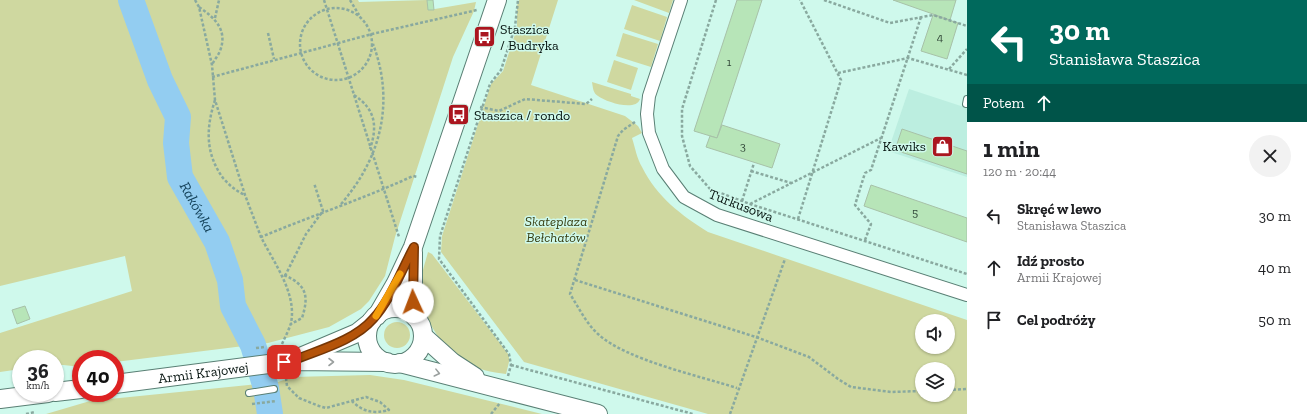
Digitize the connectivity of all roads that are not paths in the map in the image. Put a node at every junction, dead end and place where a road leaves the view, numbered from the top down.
1 (497, 0) edge
2 (681, 0) edge
3 (406, 242) junction
4 (967, 295) edge
5 (415, 317) junction
6 (374, 318) junction
7 (423, 336) junction
8 (393, 363) junction
9 (288, 367) junction
10 (124, 383) edge
11 (505, 388) junction
12 (274, 389) dead end
13 (0, 392) edge
14 (12, 392) edge
15 (249, 393) dead end
16 (12, 398) edge
17 (0, 399) edge
18 (21, 402) edge
19 (0, 408) edge
20 (598, 414) edge

1 - 3 street
2 - 4 street, Turkusowa
3 - 5 street
3 - 6 street
5 - 6 street
5 - 7 street
6 - 8 street
6 - 9 street, Armii Krajowej
7 - 8 street
7 - 11 street
9 -> 8 street, Armii Krajowej
8 -> 11 street
9 - 10 street, Armii Krajowej
11 - 20 street
12 - 15 lane
13 - 14 street
16 - 17 street
18 - 19 street

